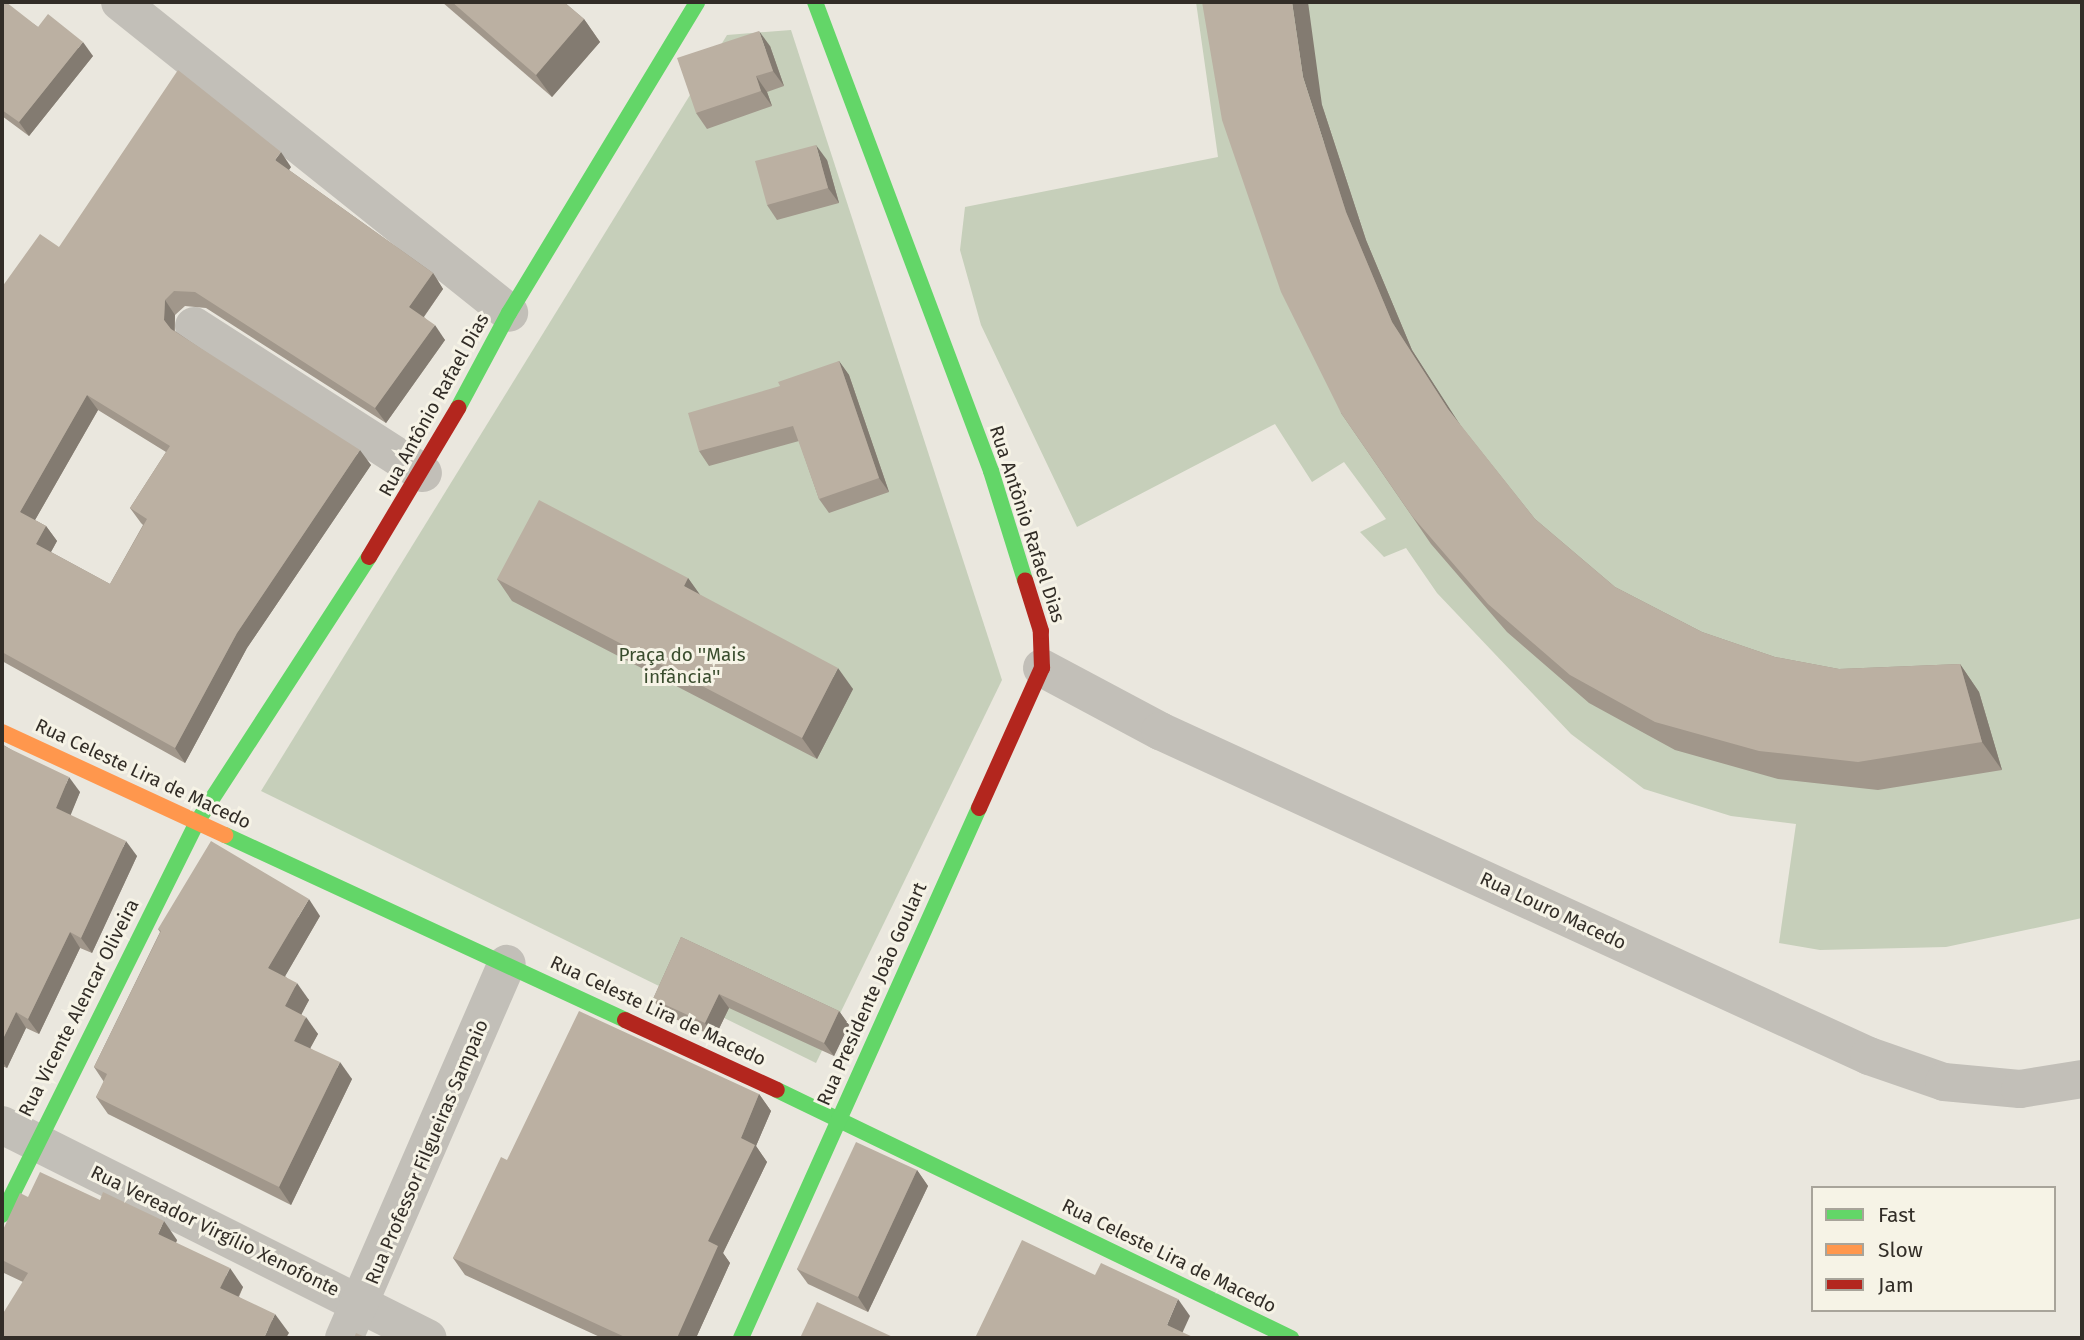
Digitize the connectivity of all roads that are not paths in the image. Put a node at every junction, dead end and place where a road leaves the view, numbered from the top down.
1 (120, 2) edge
2 (697, 2) edge
3 (815, 2) edge
4 (509, 313) junction
5 (194, 326) dead end
6 (423, 473) junction
7 (1042, 668) junction
8 (2, 732) edge
9 (197, 822) junction
10 (507, 964) junction
11 (2082, 1079) edge
12 (840, 1119) junction
13 (2, 1125) edge
14 (36, 1142) junction
15 (2, 1215) edge
16 (361, 1304) junction
17 (344, 1338) edge
18 (428, 1338) edge
19 (741, 1338) edge
20 (1291, 1338) edge

1 - 4 street
2 - 4 street, Rua Antônio Rafael Dias
3 - 7 street, Rua Antônio Rafael Dias
4 - 6 street, Rua Antônio Rafael Dias
5 - 6 street
6 - 9 street, Rua Antônio Rafael Dias
7 - 11 street, Rua Louro Macedo
7 - 12 street, Rua Presidente João Goulart
8 - 9 street, Rua Celeste Lira de Macedo
9 - 10 street, Rua Celeste Lira de Macedo
9 - 14 street, Rua Vicente Alencar Oliveira
10 - 12 street, Rua Celeste Lira de Macedo
10 - 16 street, Rua Professor Filgueiras Sampaio
12 - 19 street, Rua Presidente João Goulart
12 - 20 street, Rua Celeste Lira de Macedo
13 - 14 street, Rua Vereador Virgílio Xenofonte
14 - 15 street, Rua Vicente Alencar Oliveira
14 - 16 street, Rua Vereador Virgílio Xenofonte
16 - 17 street, Rua Professor Filgueiras Sampaio
16 - 18 street, Rua Vereador Virgílio Xenofonte

